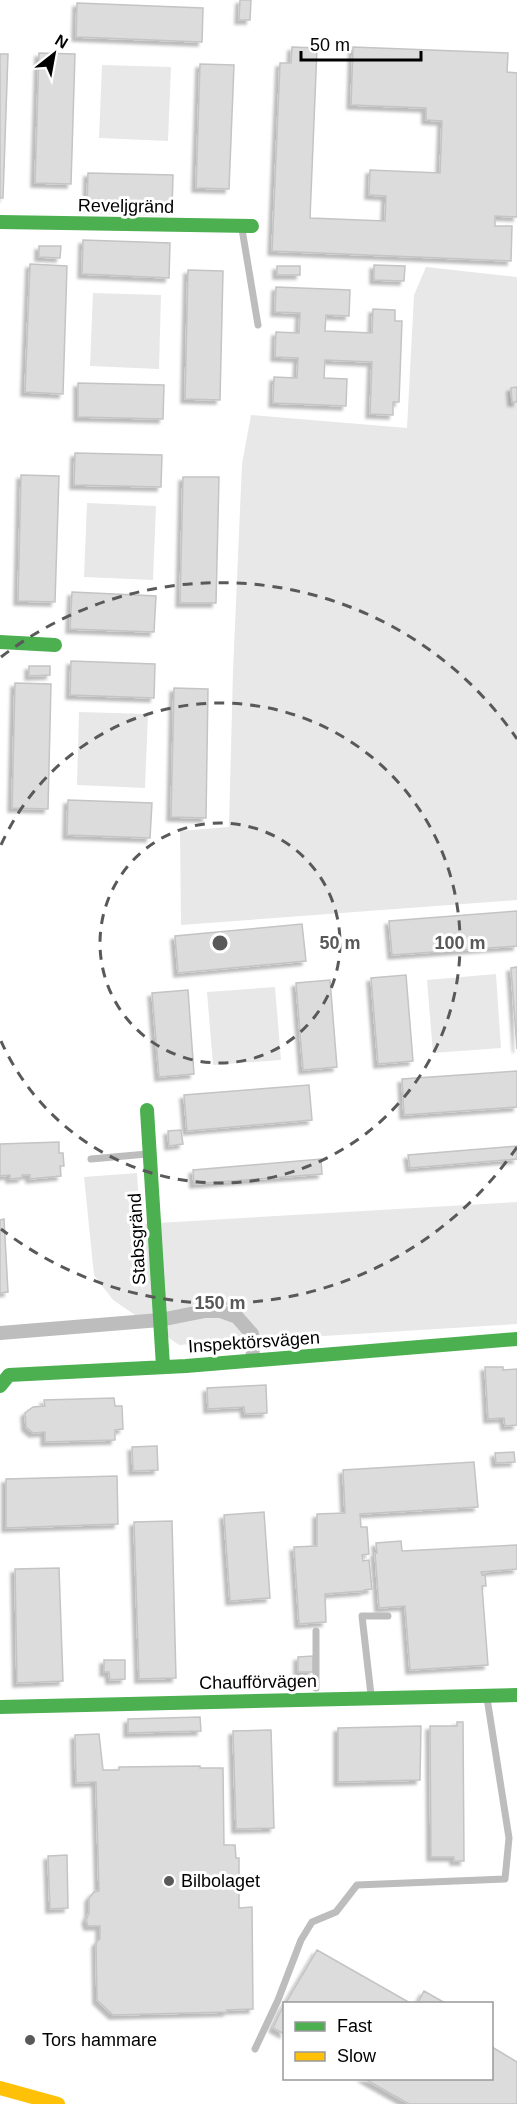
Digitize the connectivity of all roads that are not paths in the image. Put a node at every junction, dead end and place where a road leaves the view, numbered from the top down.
1 (0, 222) edge
2 (247, 226) joint
3 (258, 325) dead end
4 (0, 642) edge
5 (55, 645) dead end
6 (147, 1110) dead end
7 (150, 1153) junction
8 (91, 1159) dead end
9 (160, 1320) junction
10 (0, 1333) edge
11 (517, 1339) edge
12 (253, 1360) junction
13 (163, 1366) junction
14 (0, 1386) edge
15 (388, 1616) dead end
16 (316, 1631) dead end
17 (316, 1688) dead end
18 (517, 1695) edge
19 (486, 1696) junction
20 (371, 1698) junction
21 (0, 1707) edge
22 (255, 2049) dead end
23 (0, 2088) edge
24 (58, 2104) edge

1 - 2 street, Reveljgränd
2 - 3 lane
4 - 5 street
6 - 7 street, Stabsgränd
7 - 8 lane
7 - 9 street, Stabsgränd
9 - 10 street
9 - 12 street
9 - 13 street, Stabsgränd
11 - 12 street, Inspektörsvägen
12 - 13 street, Inspektörsvägen
13 - 14 street, Inspektörsvägen
15 - 20 lane
16 - 17 lane
18 - 19 street, Chaufförvägen
19 - 20 street, Chaufförvägen
19 - 22 lane
20 - 21 street, Chaufförvägen
23 - 24 street

